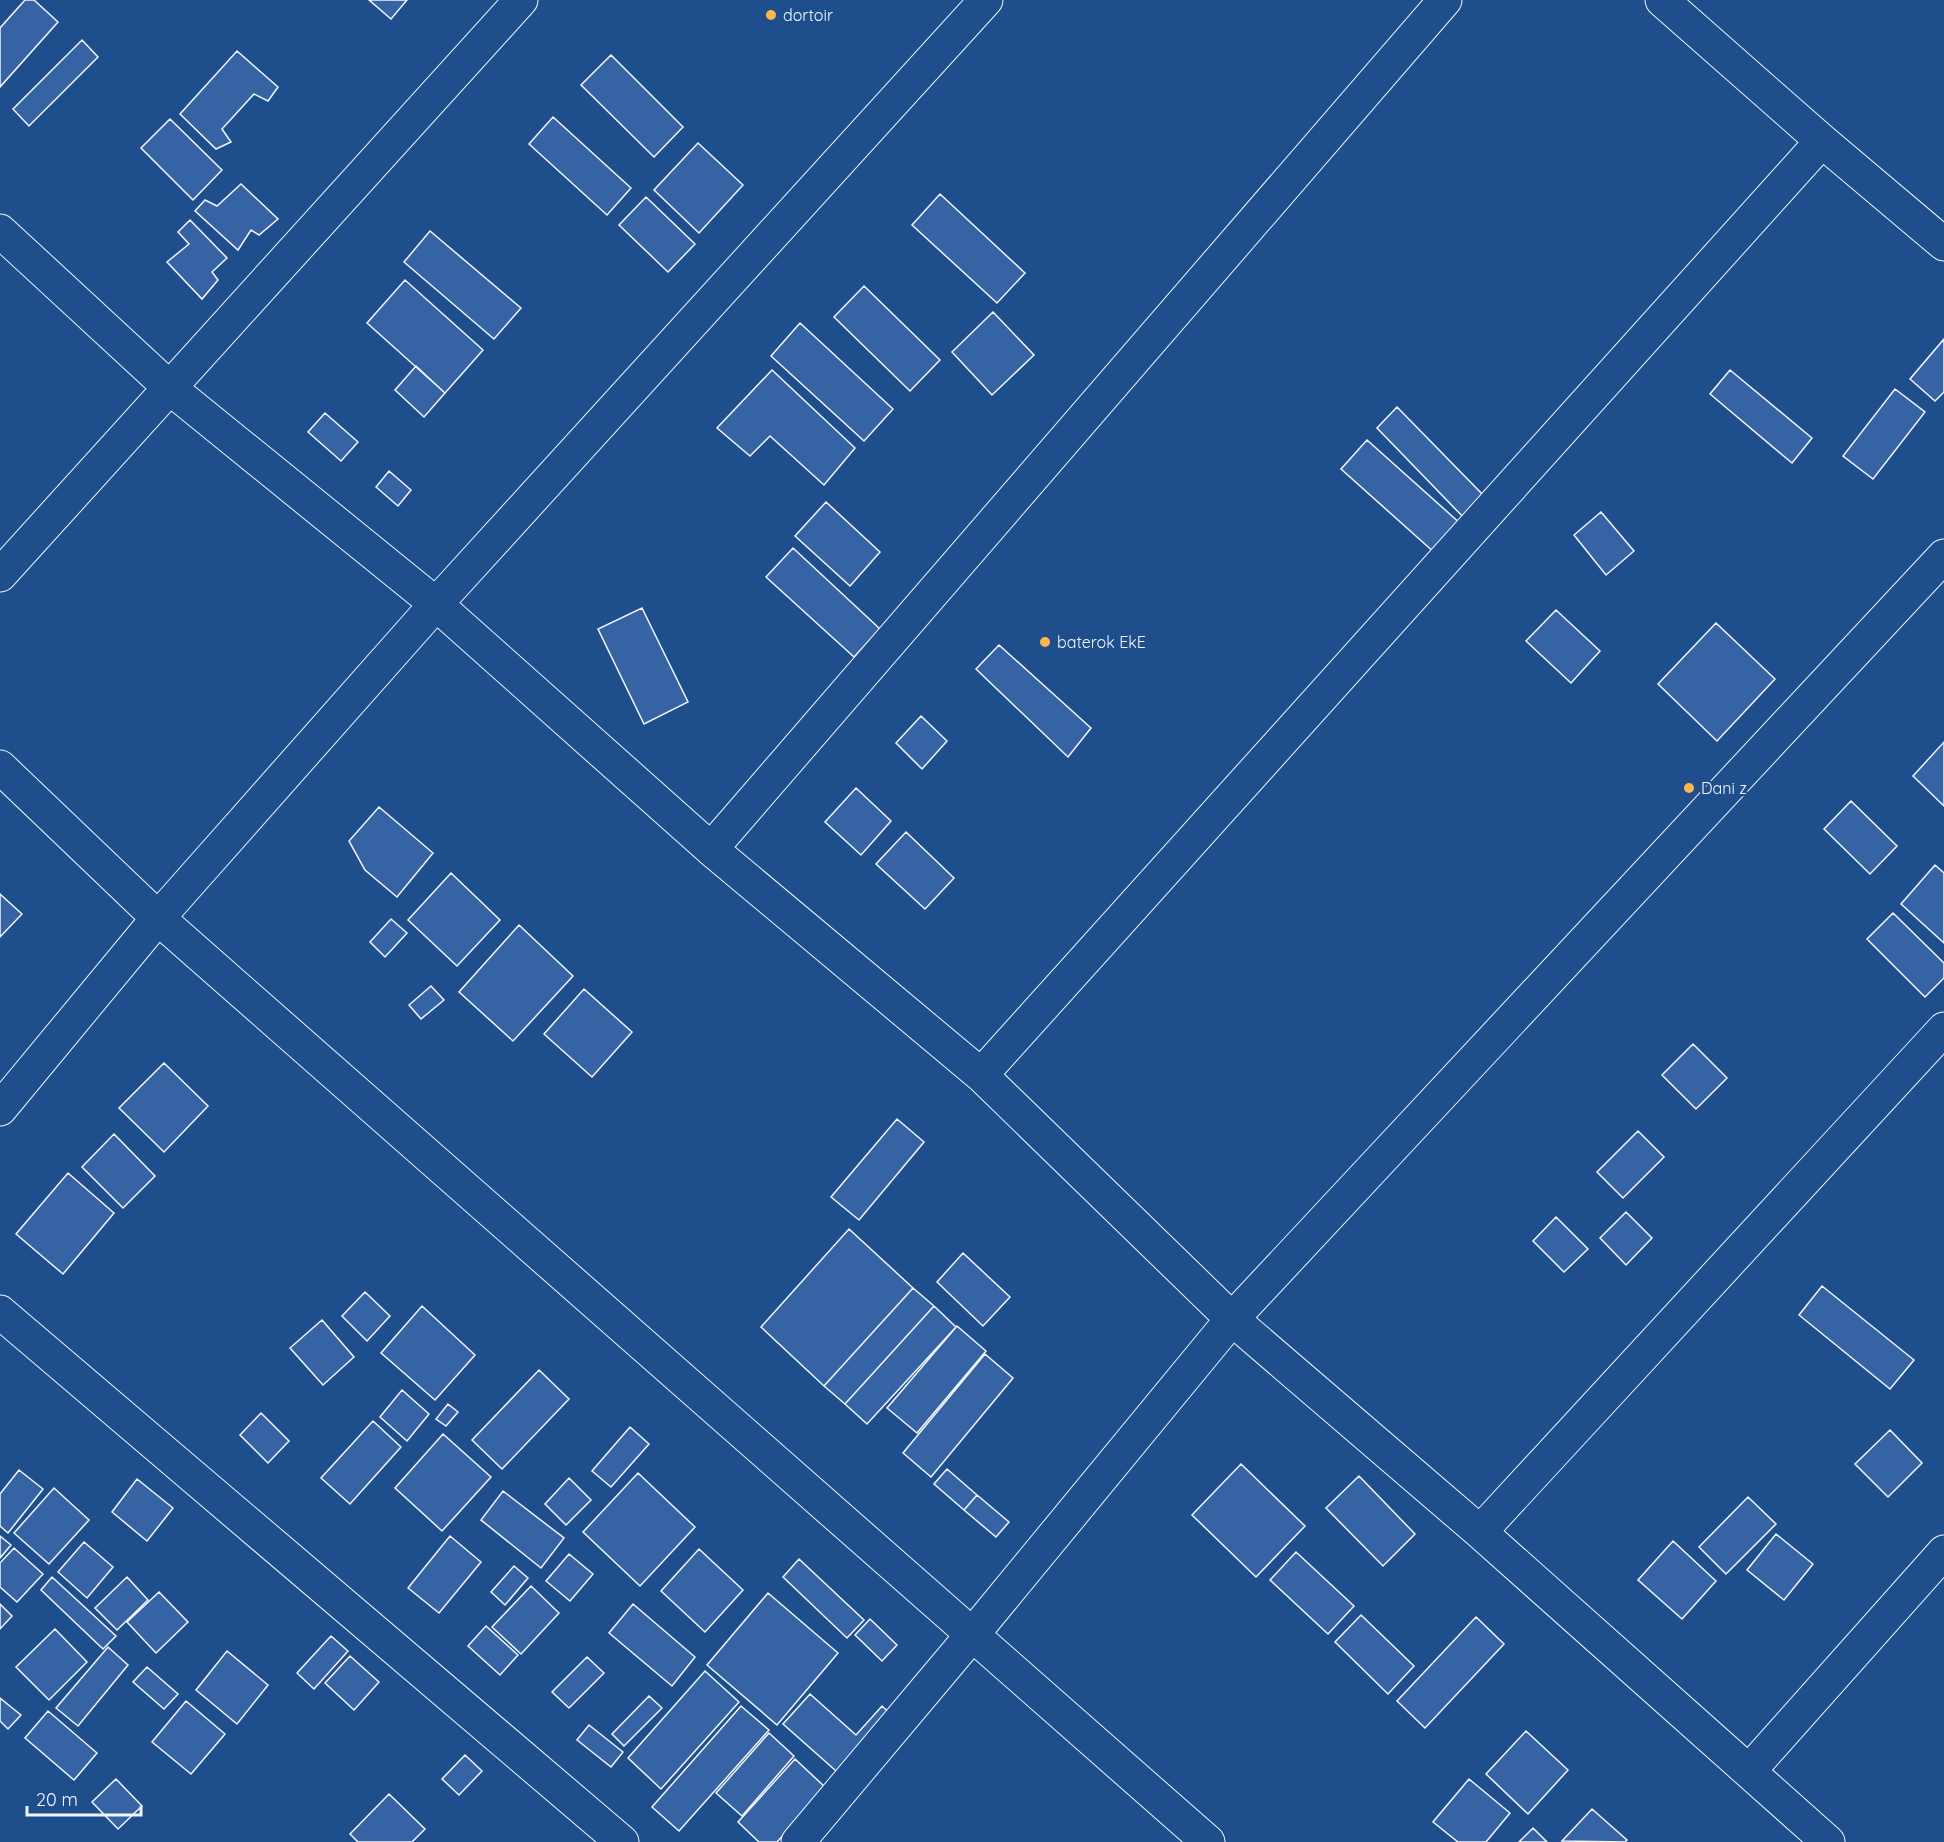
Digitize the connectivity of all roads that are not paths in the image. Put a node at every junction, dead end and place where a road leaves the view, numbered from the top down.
1 (521, 0) edge
2 (986, 0) edge
3 (1445, 0) edge
4 (1662, 0) edge
5 (1822, 141) junction
6 (0, 231) edge
7 (1944, 244) edge
8 (171, 389) junction
9 (1944, 556) edge
10 (0, 576) edge
11 (435, 604) junction
12 (0, 766) edge
13 (711, 849) junction
14 (158, 918) junction
15 (1944, 1029) edge
16 (981, 1075) junction
17 (0, 1109) edge
18 (0, 1312) edge
19 (1232, 1319) junction
20 (1480, 1532) junction
21 (1944, 1552) edge
22 (972, 1635) junction
23 (1749, 1771) junction
24 (622, 1842) edge
25 (798, 1842) edge
26 (1208, 1842) edge
27 (1828, 1842) edge

1 - 8 street
2 - 11 street
3 - 13 street
4 - 5 street
5 - 7 street
5 - 16 street
6 - 8 street
8 - 10 street
8 - 11 street
9 - 19 street
11 - 13 street
11 - 14 street
12 - 14 street
13 - 16 street
14 - 17 street
14 - 22 street
15 - 20 street
16 - 19 street
18 - 24 street
19 - 20 street
19 - 22 street
20 - 23 street
21 - 23 street
22 - 25 street
22 - 26 street
23 - 27 street

